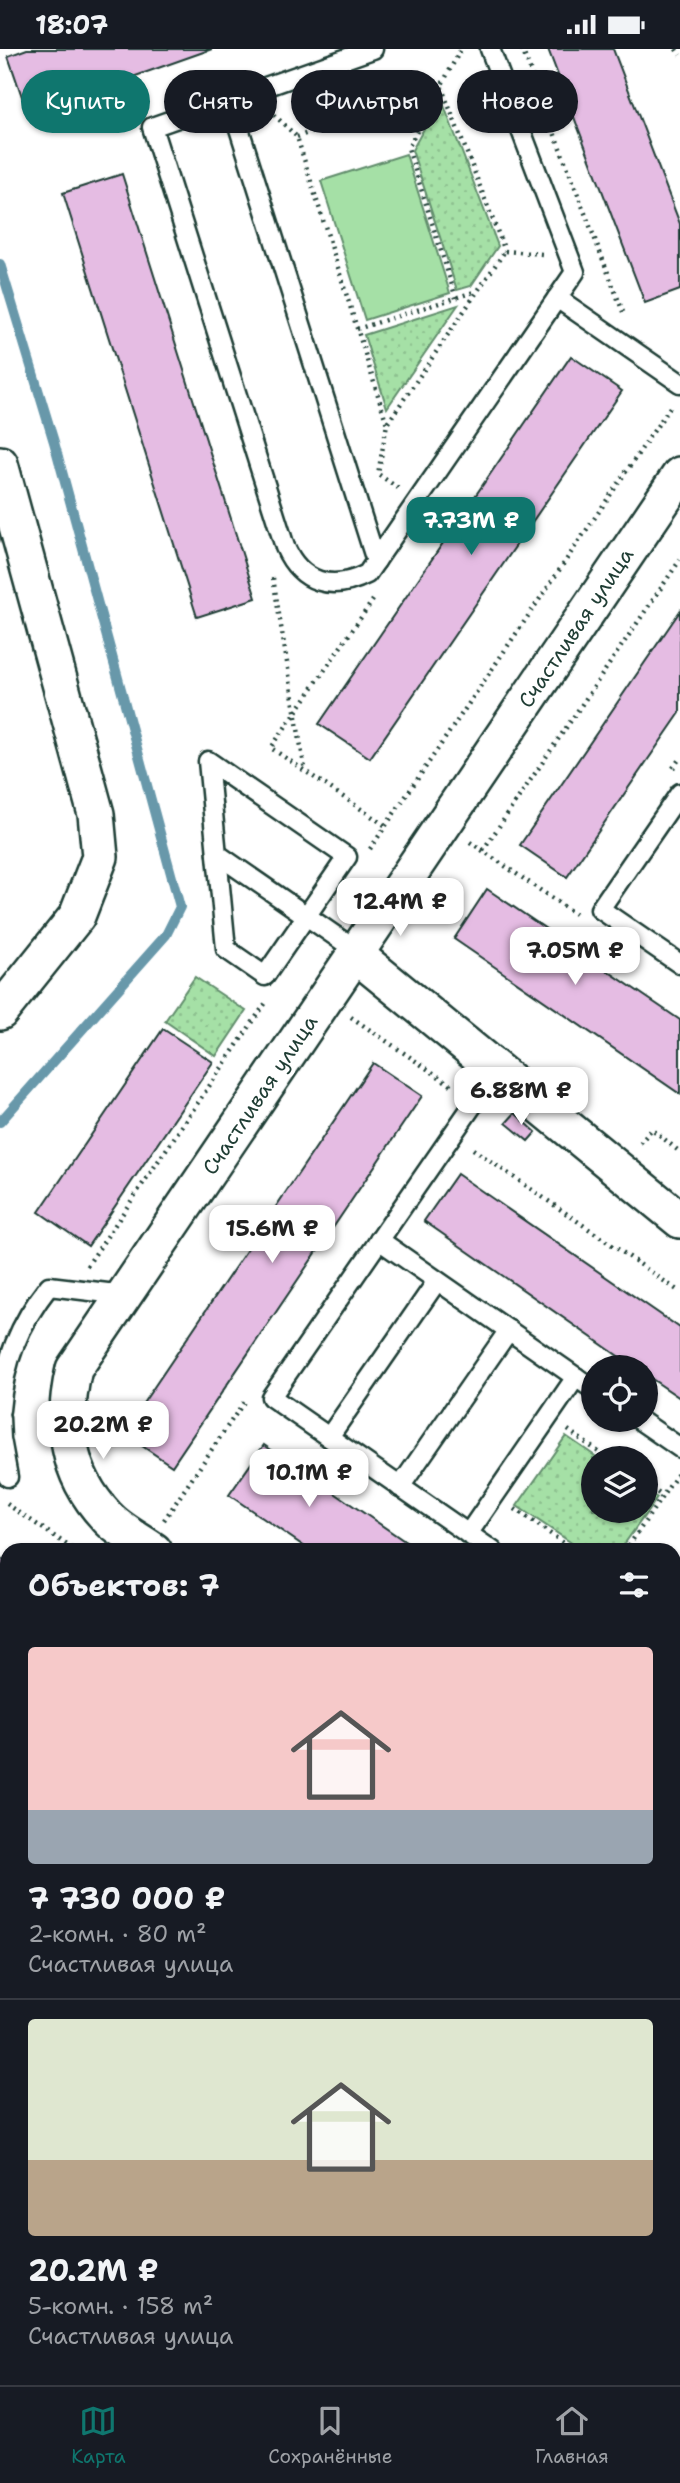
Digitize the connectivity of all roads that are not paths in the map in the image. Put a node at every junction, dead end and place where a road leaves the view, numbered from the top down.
1 (373, 49) edge
2 (489, 49) edge
3 (277, 83) edge
4 (164, 123) edge
5 (240, 133) edge
6 (557, 298) junction
7 (678, 391) edge
8 (0, 464) edge
9 (680, 475) edge
10 (376, 561) junction
11 (680, 793) edge
12 (217, 854) junction
13 (306, 916) junction
14 (356, 953) junction
15 (680, 964) edge
16 (0, 1012) edge
17 (497, 1070) junction
18 (680, 1220) edge
19 (379, 1240) junction
20 (437, 1280) junction
21 (124, 1295) junction
22 (509, 1330) junction
23 (576, 1377) junction
24 (581, 1381) edge
25 (0, 1410) edge
26 (0, 1418) edge
27 (657, 1432) edge
28 (329, 1437) junction
29 (680, 1448) edge
30 (8, 1477) dead end
31 (400, 1487) junction
32 (468, 1534) junction
33 (143, 1543) edge
34 (481, 1543) edge

1 - 3 lane
2 - 6 lane
4 - 10 lane
5 - 10 lane
6 - 7 lane
6 - 10 lane
8 - 16 street
9 - 14 street, Счастливая улица
11 - 15 lane
12 - 13 lane
12 - 13 lane
12 - 13 lane
13 - 14 lane
14 - 17 street
14 - 21 street, Счастливая улица
17 - 18 street
17 - 19 lane
19 - 20 lane
19 - 28 lane
20 - 22 lane
20 - 28 lane
21 - 25 lane
21 - 33 street, Счастливая улица
22 - 23 lane
22 - 31 lane
23 - 24 lane
23 - 32 lane
26 - 30 lane
27 - 29 lane
28 - 31 lane
31 - 32 lane
32 - 34 lane

